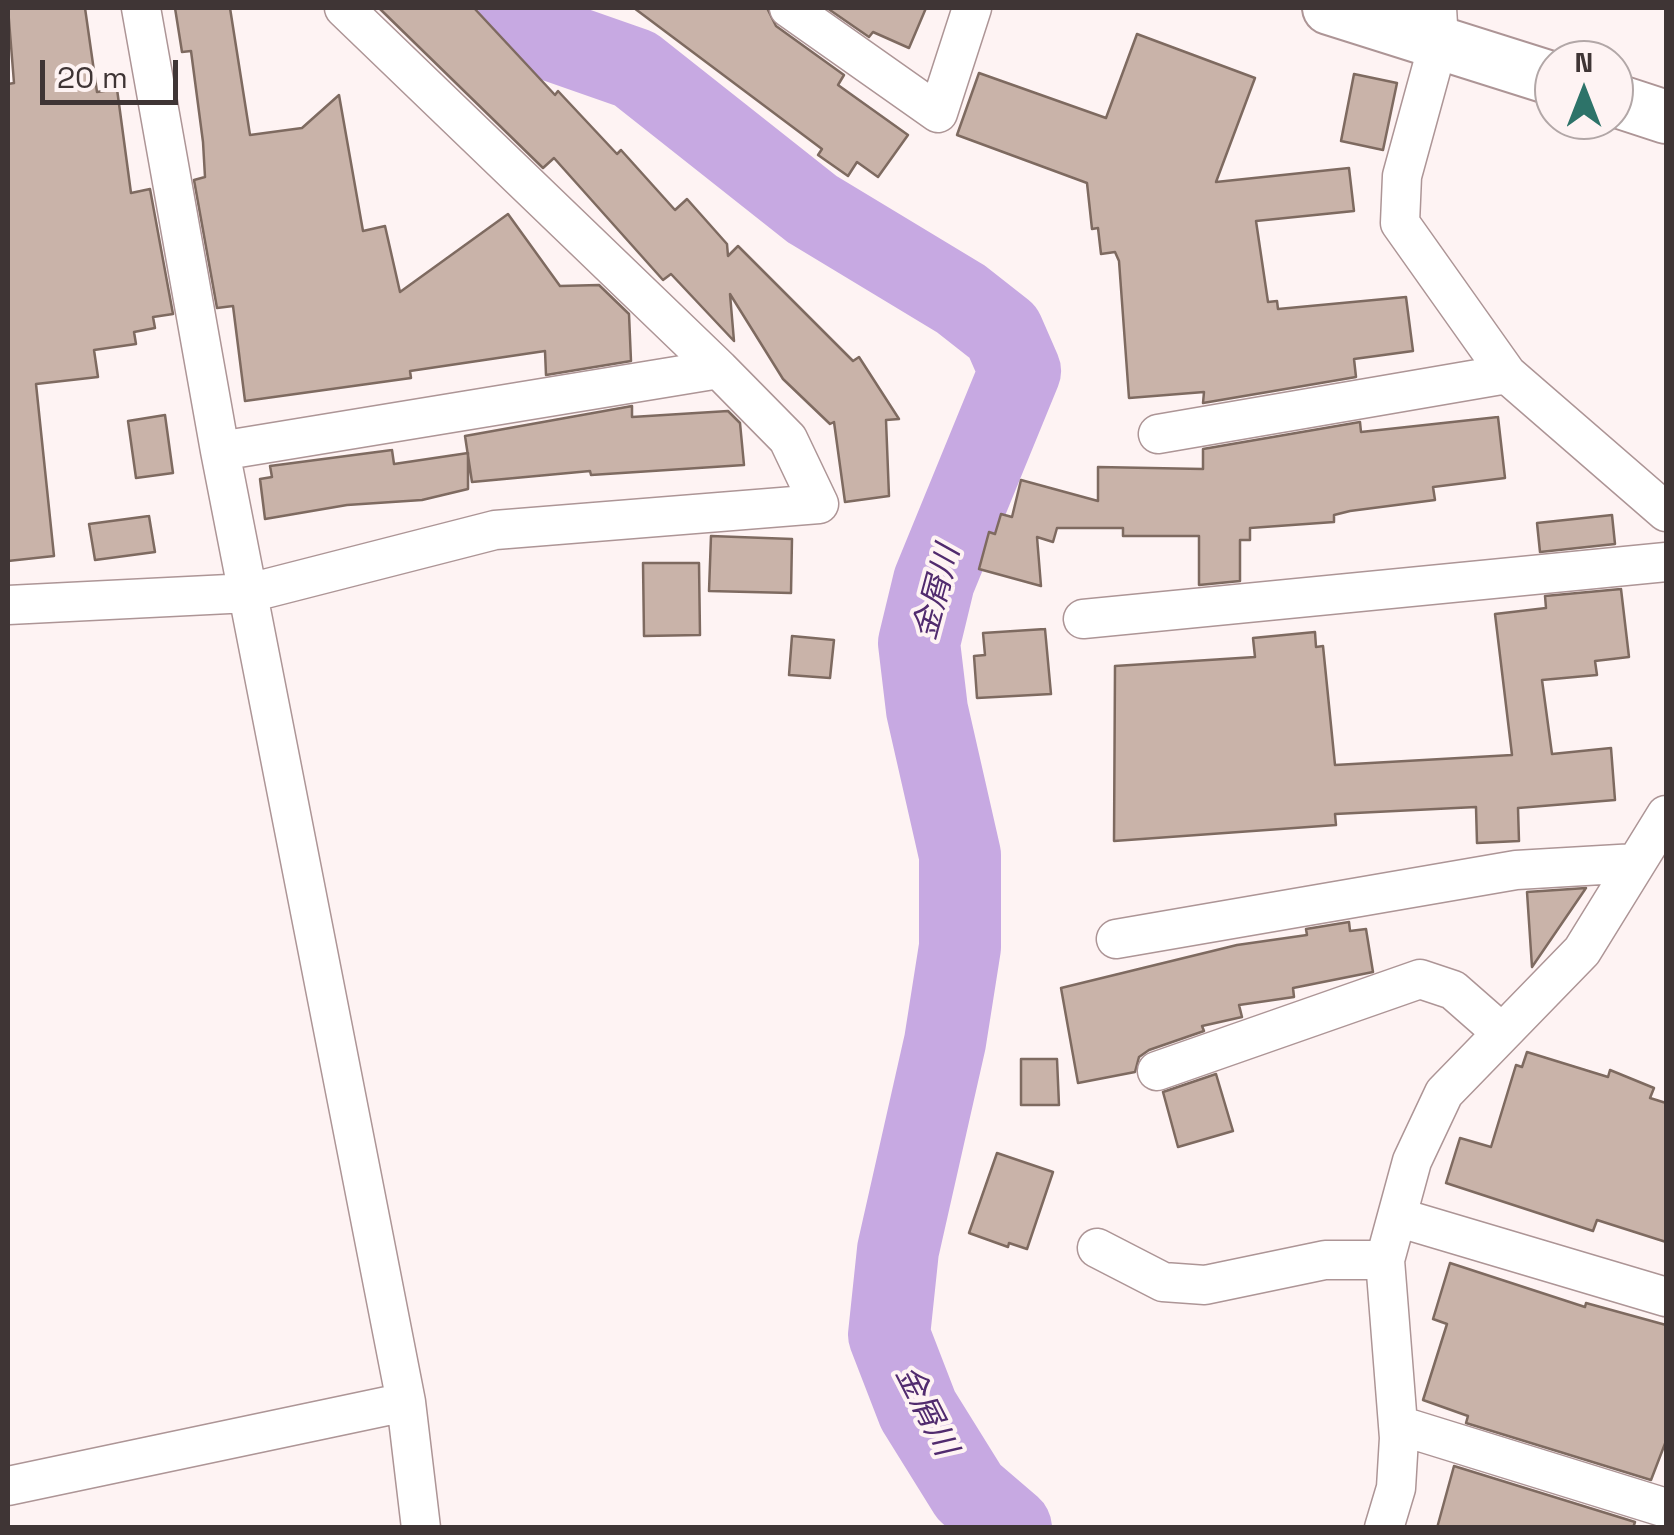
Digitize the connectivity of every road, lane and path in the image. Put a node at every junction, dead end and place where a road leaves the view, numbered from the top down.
1 (141, 8) edge
2 (344, 8) edge
3 (789, 8) edge
4 (972, 8) edge
5 (1329, 8) edge
6 (1438, 24) edge
7 (1534, 70) edge
8 (1634, 107) edge
9 (1666, 117) edge
10 (719, 369) junction
11 (1506, 374) junction
12 (1158, 434) dead end
13 (220, 451) junction
14 (1666, 512) edge
15 (1666, 562) edge
16 (249, 593) junction
17 (8, 605) edge
18 (1083, 620) dead end
19 (1666, 816) edge
20 (1636, 864) junction
21 (1116, 939) dead end
22 (1502, 1033) junction
23 (1157, 1071) dead end
24 (1397, 1216) junction
25 (1097, 1248) dead end
26 (1385, 1260) junction
27 (1666, 1297) edge
28 (406, 1402) junction
29 (1398, 1424) junction
30 (8, 1486) edge
31 (1666, 1508) edge
32 (422, 1528) edge
33 (1384, 1528) edge

1 - 13 street
2 - 10 street
3 - 4 street
5 - 6 street
6 - 7 street
6 - 11 street
8 - 9 street
10 - 13 street
10 - 16 street
11 - 12 street
11 - 14 street
13 - 16 street
15 - 18 street
16 - 17 street
16 - 28 street
19 - 20 street
20 - 21 street
20 - 22 street
22 - 23 street
22 - 24 street
24 - 26 street
24 - 27 street
25 - 26 street
26 - 29 street
28 - 30 street
28 - 32 street
29 - 31 street
29 - 33 street

